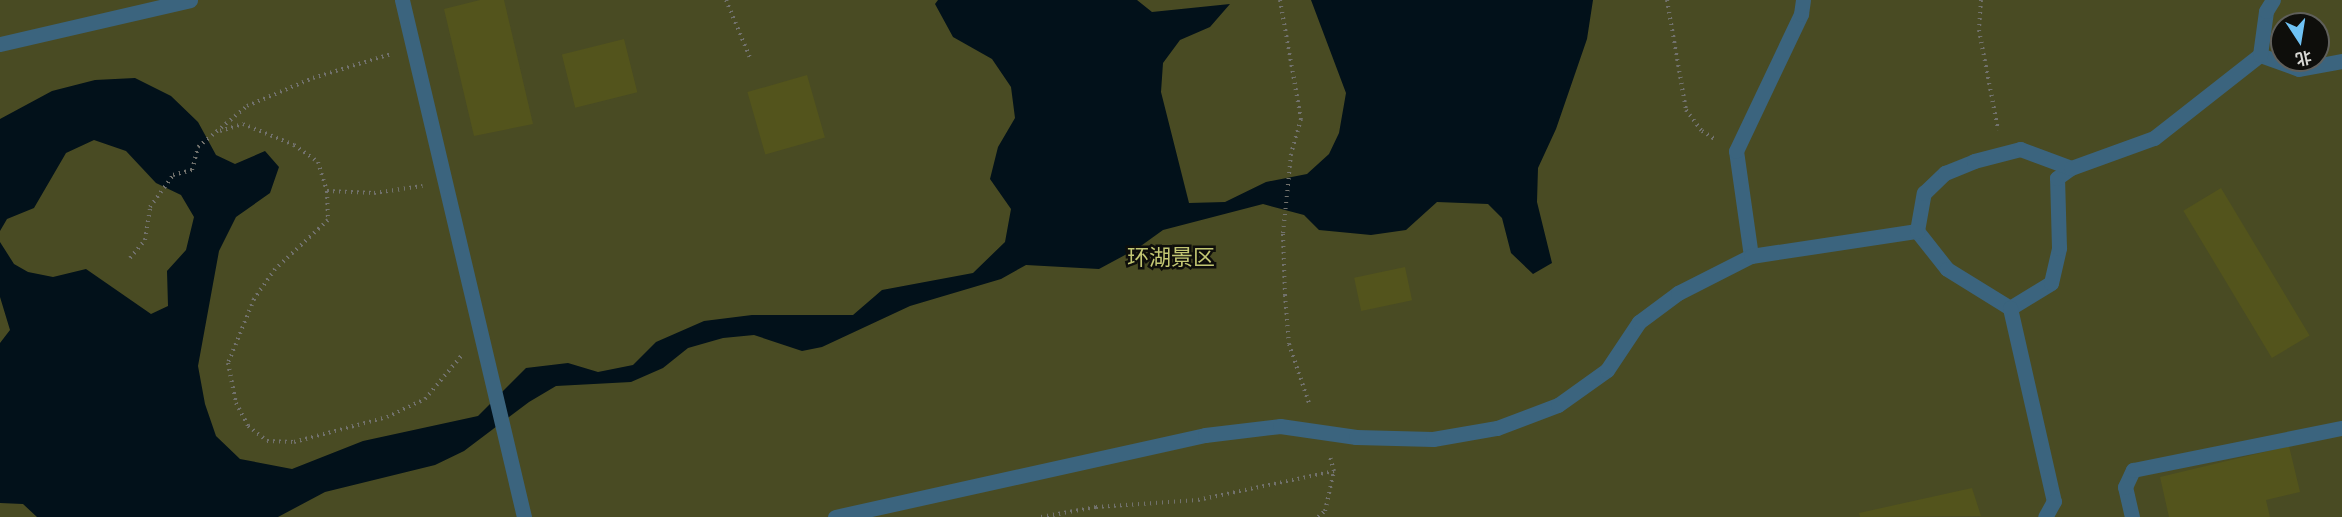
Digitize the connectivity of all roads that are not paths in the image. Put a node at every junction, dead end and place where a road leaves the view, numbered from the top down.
1 (190, 0) edge
2 (402, 0) edge
3 (1803, 0) edge
4 (2273, 0) edge
5 (0, 44) edge
6 (2260, 55) junction
7 (2342, 61) edge
8 (2071, 168) junction
9 (1917, 231) junction
10 (1751, 256) junction
11 (2010, 308) junction
12 (2342, 428) edge
13 (524, 517) edge
14 (835, 517) edge
15 (2045, 517) edge
16 (2132, 517) edge

1 - 5 lane
2 - 13 lane
3 - 10 lane
4 - 6 lane
6 - 7 lane
6 - 8 lane
8 - 9 lane
8 - 11 lane
9 - 10 lane
9 - 11 lane
10 - 14 lane
11 - 15 lane
12 - 16 lane

